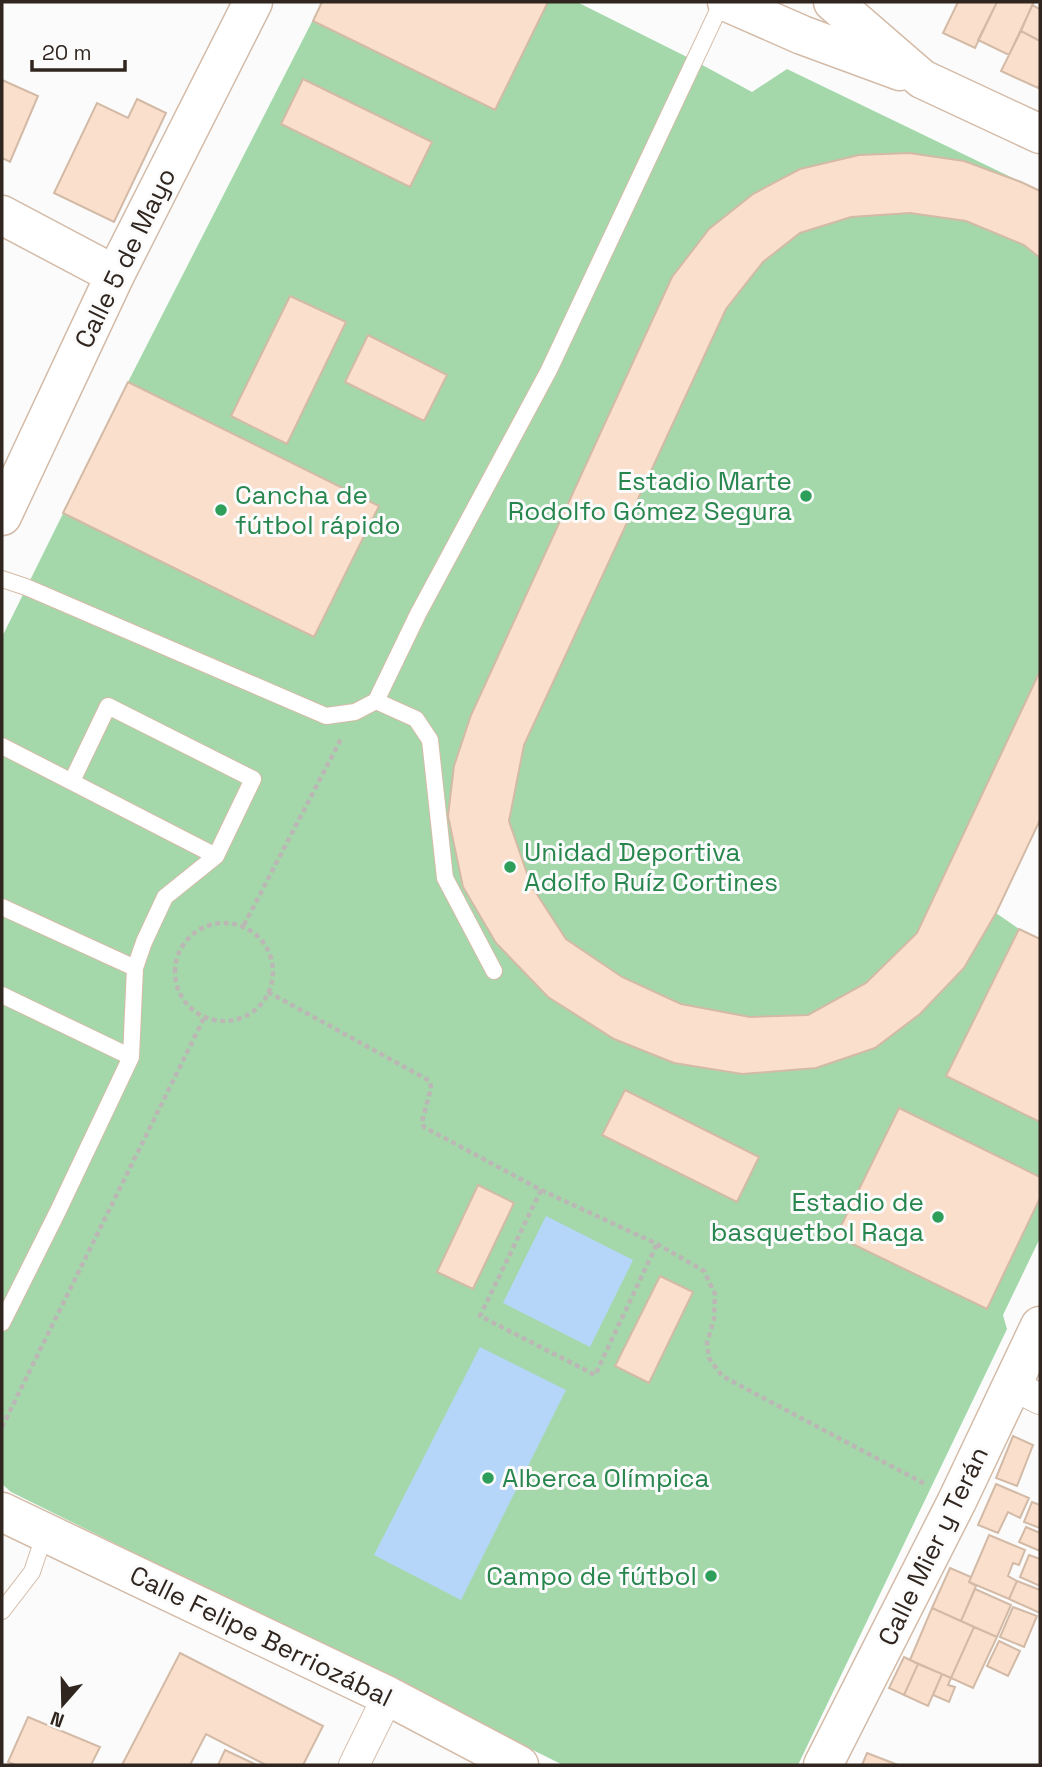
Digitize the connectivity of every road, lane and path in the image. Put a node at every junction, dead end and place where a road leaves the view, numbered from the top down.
1 (254, 2) edge
2 (725, 2) edge
3 (833, 2) edge
4 (922, 79) junction
5 (1040, 134) edge
6 (2, 215) edge
7 (115, 275) junction
8 (2, 516) edge
9 (2, 579) edge
10 (376, 701) junction
11 (355, 712) junction
12 (2, 746) edge
13 (72, 781) junction
14 (216, 856) junction
15 (2, 907) edge
16 (243, 925) junction
17 (135, 968) junction
18 (495, 971) dead end
19 (268, 992) junction
20 (2, 995) edge
21 (204, 1018) junction
22 (131, 1057) junction
23 (541, 1189) junction
24 (657, 1244) junction
25 (2, 1322) edge
26 (1040, 1326) edge
27 (1026, 1392) edge
28 (2, 1427) edge
29 (957, 1501) junction
30 (2, 1512) edge
31 (45, 1533) junction
32 (2, 1611) edge
33 (388, 1696) junction
34 (354, 1765) edge
35 (519, 1765) edge
36 (823, 1765) edge

1 - 7 main road, Calle 5 de Mayo
2 - 4 main road
2 - 10 lane
3 - 4 main road
4 - 5 main road
6 - 7 main road
7 - 8 main road, Calle 5 de Mayo
9 - 11 lane
10 - 11 lane
10 - 18 lane
11 - 16 path
12 - 13 lane
13 - 14 lane
13 - 14 lane
14 - 17 lane
15 - 17 lane
16 - 19 path
16 - 21 path
17 - 22 lane
19 - 21 path
19 - 23 path
20 - 22 lane
21 - 28 path
22 - 25 lane
23 - 24 path
23 - 24 path
24 - 29 path
26 - 27 main road, Calle Mier y Terán
27 - 29 main road, Calle Mier y Terán
29 - 36 main road, Calle Mier y Terán
30 - 31 main road, Calle Felipe Berriozábal
31 - 32 lane
31 - 33 main road, Calle Felipe Berriozábal
33 - 34 street
33 - 35 main road, Calle Felipe Berriozábal

